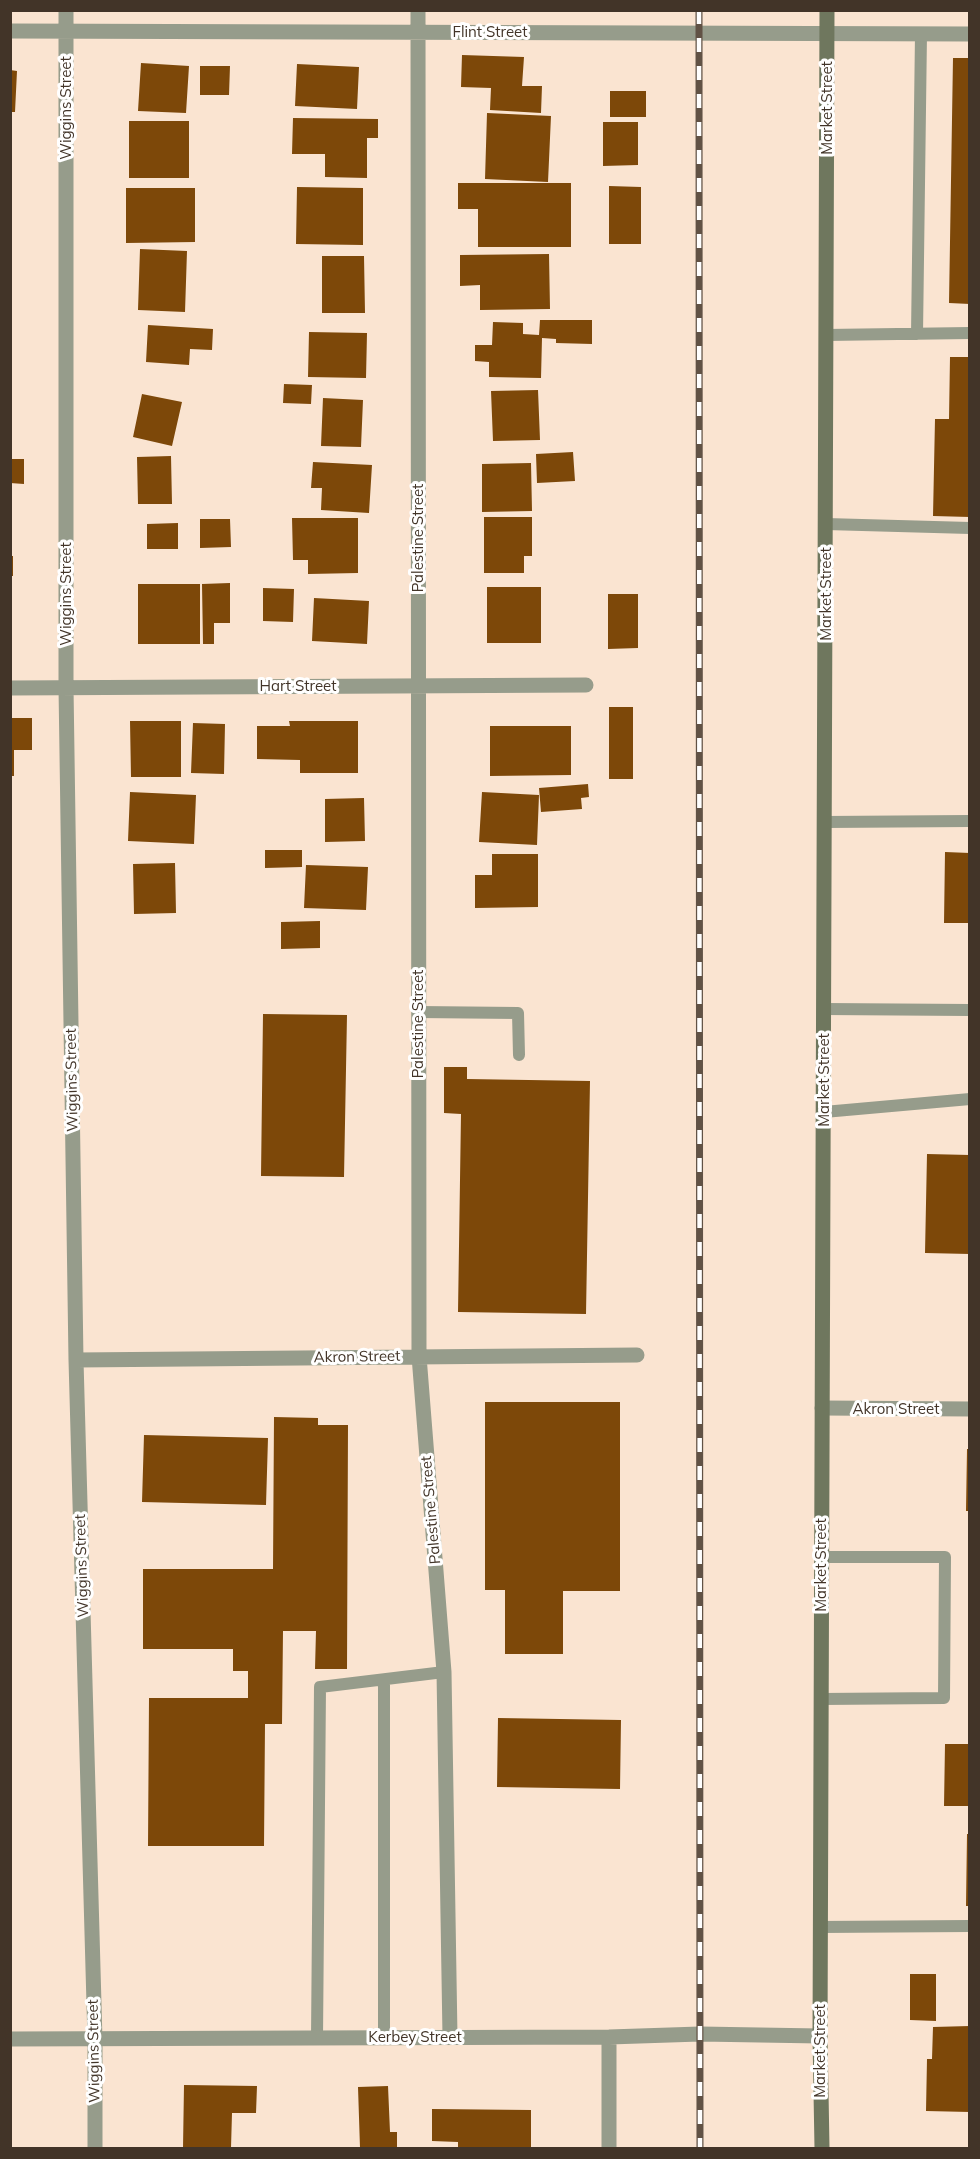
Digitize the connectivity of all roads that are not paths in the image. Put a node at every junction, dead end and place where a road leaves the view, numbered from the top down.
1 (66, 10) edge
2 (418, 10) edge
3 (827, 10) edge
4 (10, 31) edge
5 (66, 31) junction
6 (418, 32) junction
7 (828, 33) junction
8 (921, 34) junction
9 (969, 34) edge
10 (969, 333) edge
11 (917, 334) junction
12 (826, 335) junction
13 (826, 524) junction
14 (969, 528) edge
15 (586, 685) dead end
16 (418, 686) junction
17 (66, 687) junction
18 (10, 688) edge
19 (969, 821) edge
20 (825, 822) junction
21 (824, 1009) junction
22 (969, 1010) edge
23 (418, 1012) junction
24 (519, 1055) dead end
25 (969, 1099) edge
26 (824, 1112) junction
27 (637, 1355) dead end
28 (418, 1356) junction
29 (76, 1360) junction
30 (822, 1408) junction
31 (969, 1409) edge
32 (821, 1557) junction
33 (444, 1672) junction
34 (384, 1680) junction
35 (821, 1699) junction
36 (969, 1926) edge
37 (820, 1928) junction
38 (820, 2036) junction
39 (384, 2037) junction
40 (450, 2037) junction
41 (609, 2037) junction
42 (317, 2038) junction
43 (10, 2039) edge
44 (94, 2040) junction
45 (95, 2148) edge
46 (609, 2148) edge
47 (822, 2148) edge

1 - 5 street, Wiggins Street
2 - 6 street, Palestine Street
3 - 7 main road, Market Street
4 - 5 street, Flint Street
5 - 6 street, Flint Street
5 - 17 street, Wiggins Street
6 - 7 street, Flint Street
6 - 16 street, Palestine Street
7 - 8 street, Flint Street
7 - 12 main road, Market Street
8 - 9 street, Flint Street
8 - 11 lane
10 - 11 lane
11 - 12 lane
12 - 13 main road, Market Street
13 - 14 lane
13 - 20 main road, Market Street
15 - 16 street, Hart Street
16 - 17 street, Hart Street
16 - 23 street, Palestine Street
17 - 18 street, Hart Street
17 - 29 street, Wiggins Street
19 - 20 lane
20 - 21 main road, Market Street
21 - 22 lane
21 - 26 main road, Market Street
23 - 24 lane
23 - 28 street, Palestine Street
25 - 26 lane
26 - 30 main road, Market Street
27 - 28 street, Akron Street
28 - 29 street, Akron Street
28 - 33 street, Palestine Street
29 - 44 street, Wiggins Street
30 - 31 street, Akron Street
30 - 32 main road, Market Street
32 - 35 main road, Market Street
32 - 35 lane
33 - 34 lane
33 - 40 street, Palestine Street
34 - 39 lane
34 - 42 lane
35 - 37 main road, Market Street
36 - 37 lane
37 - 38 main road, Market Street
38 - 41 street, Kerbey Street
38 - 47 main road, Market Street
39 - 40 street, Kerbey Street
39 - 42 street, Kerbey Street
40 - 41 street, Kerbey Street
41 - 46 street
42 - 44 street, Kerbey Street
43 - 44 street, Kerbey Street
44 - 45 street, Wiggins Street

